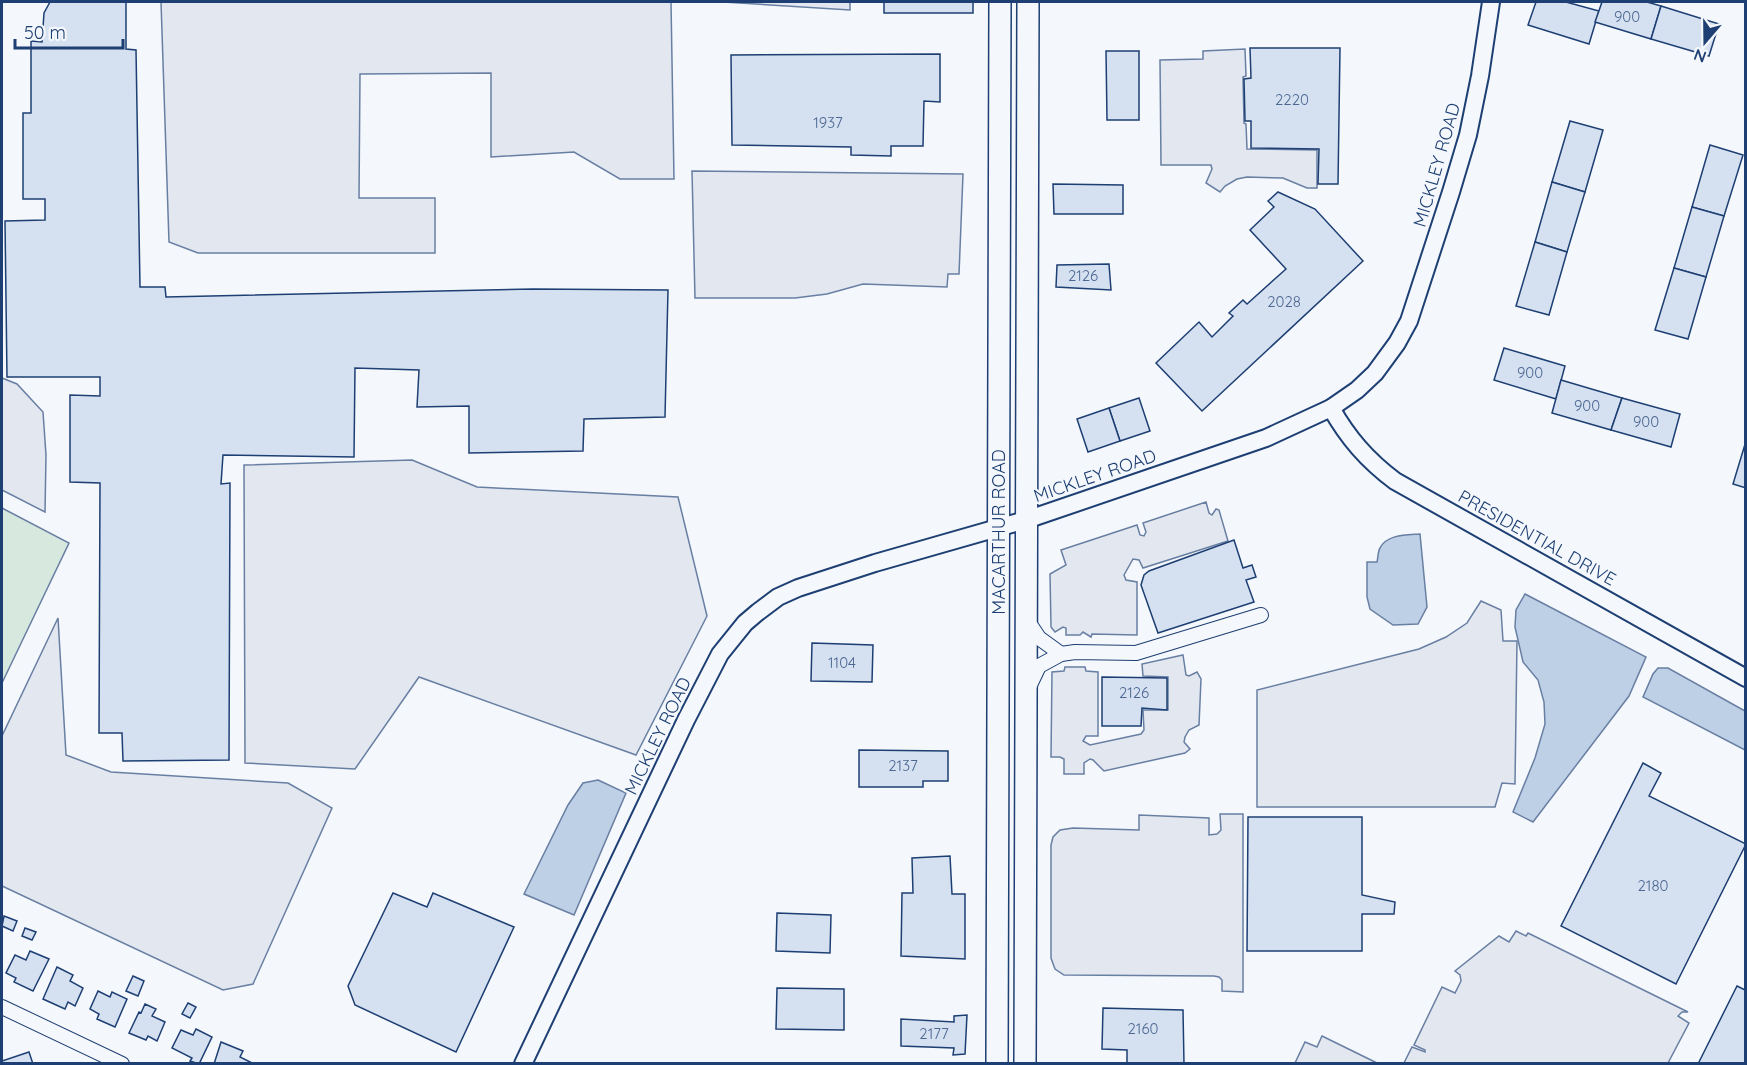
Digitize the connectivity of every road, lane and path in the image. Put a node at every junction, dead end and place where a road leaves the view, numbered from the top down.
1 (1000, 2) edge
2 (1028, 2) edge
3 (1044, 2) edge
4 (1491, 2) edge
5 (1028, 32) junction
6 (1331, 408) junction
7 (1027, 520) junction
8 (999, 528) junction
9 (1261, 615) dead end
10 (1026, 618) junction
11 (1061, 654) junction
12 (1746, 678) edge
13 (1026, 695) junction
14 (2, 1007) edge
15 (122, 1064) edge
16 (524, 1064) edge
17 (997, 1064) edge
18 (1025, 1064) edge

1 - 8 highway, MACARTHUR ROAD
2 - 5 highway, MACARTHUR ROAD
3 - 5 highway
4 - 6 street, MICKLEY ROAD
5 - 7 highway, MACARTHUR ROAD
6 - 7 street, MICKLEY ROAD
6 - 12 street, PRESIDENTIAL DRIVE
7 - 8 street, MICKLEY ROAD
7 - 10 highway, MACARTHUR ROAD
8 - 16 street, MICKLEY ROAD
8 - 17 highway, MACARTHUR ROAD
9 - 11 street
10 - 11 street
10 - 13 highway, MACARTHUR ROAD
11 - 13 street
13 - 18 highway, MACARTHUR ROAD
14 - 15 street

